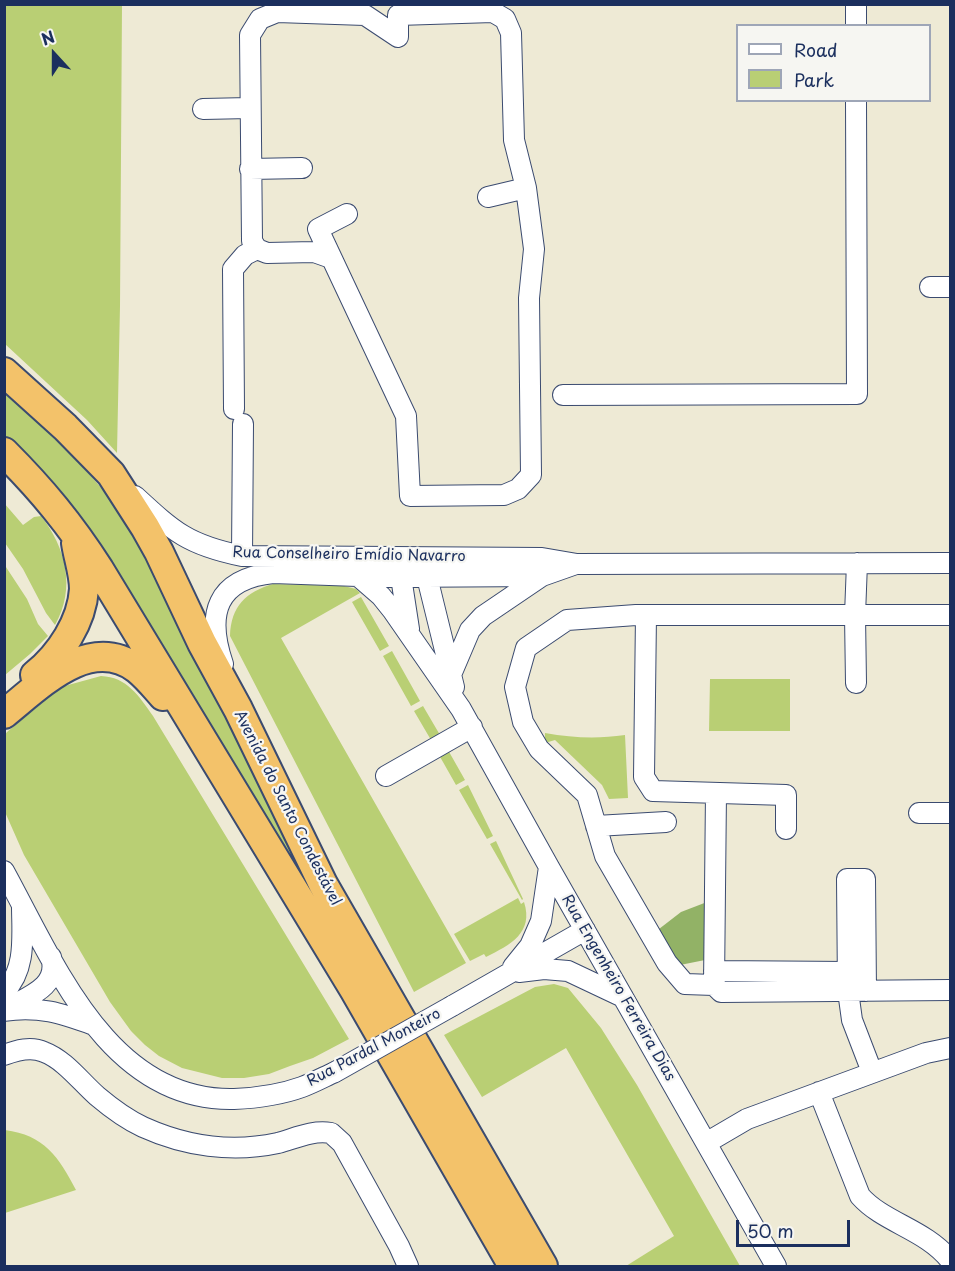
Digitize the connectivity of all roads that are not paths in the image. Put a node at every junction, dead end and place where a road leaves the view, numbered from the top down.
1 (856, 4) edge
2 (856, 24) edge
3 (856, 102) edge
4 (249, 108) junction
5 (203, 109) dead end
6 (302, 168) dead end
7 (250, 169) junction
8 (526, 188) junction
9 (488, 197) dead end
10 (347, 214) dead end
11 (249, 255) junction
12 (331, 258) junction
13 (930, 287) dead end
14 (951, 287) edge
15 (242, 371) dead end
16 (4, 372) edge
17 (563, 395) dead end
18 (4, 452) edge
19 (111, 474) junction
20 (73, 529) junction
21 (242, 556) junction
22 (412, 557) junction
23 (857, 563) junction
24 (951, 563) edge
25 (577, 564) junction
26 (358, 576) junction
27 (542, 576) junction
28 (401, 577) junction
29 (427, 577) junction
30 (646, 615) junction
31 (855, 615) junction
32 (951, 615) edge
33 (410, 633) junction
34 (450, 678) junction
35 (856, 683) dead end
36 (4, 699) edge
37 (238, 709) junction
38 (461, 709) junction
39 (4, 714) edge
40 (472, 727) junction
41 (209, 750) junction
42 (386, 776) dead end
43 (716, 793) junction
44 (919, 813) dead end
45 (951, 813) edge
46 (666, 822) dead end
47 (596, 826) junction
48 (786, 829) dead end
49 (549, 867) junction
50 (4, 872) edge
51 (21, 903) junction
52 (585, 930) junction
53 (50, 954) junction
54 (508, 974) junction
55 (51, 976) junction
56 (714, 978) junction
57 (854, 985) junction
58 (70, 990) junction
59 (951, 990) edge
60 (623, 997) junction
61 (5, 1002) edge
62 (94, 1025) junction
63 (951, 1048) edge
64 (4, 1055) edge
65 (872, 1072) junction
66 (819, 1092) junction
67 (706, 1143) junction
68 (951, 1260) edge
69 (408, 1266) edge
70 (513, 1266) edge
71 (543, 1266) edge
72 (777, 1266) edge

1 - 2 street
3 - 17 street
4 - 5 street
4 - 7 street
4 - 8 street
6 - 7 street
7 - 11 street
8 - 9 street
8 - 12 street
10 - 12 street
11 - 12 street
11 - 15 street
11 - 21 street
13 - 14 street
16 - 19 highway, Avenida do Santo Condestável
18 - 20 highway, Avenida do Santo Condestável
19 - 21 street, Rua Conselheiro Emídio Navarro
19 - 37 highway, Avenida do Santo Condestável
20 - 36 highway
20 - 41 highway, Avenida do Santo Condestável
21 - 22 street, Rua Conselheiro Emídio Navarro
22 - 25 street, Rua Conselheiro Emídio Navarro
22 - 28 street
22 - 29 street
23 - 24 street, Rua Conselheiro Emídio Navarro
23 - 25 street, Rua Conselheiro Emídio Navarro
23 - 31 street
25 - 27 street, Rua Conselheiro Emídio Navarro
26 - 28 street, Rua Conselheiro Emídio Navarro
26 - 33 street
26 - 37 street, Rua Conselheiro Emídio Navarro
27 - 29 street, Rua Conselheiro Emídio Navarro
27 - 34 street
28 - 29 street, Rua Conselheiro Emídio Navarro
28 - 33 street, Rua Engenheiro Ferreira Dias
29 - 34 street, Rua Engenheiro Ferreira Dias
30 - 31 street
30 - 43 street
30 - 47 street
31 - 32 street
31 - 35 street
33 - 38 street, Rua Engenheiro Ferreira Dias
34 - 38 street, Rua Engenheiro Ferreira Dias
37 - 71 highway, Avenida do Santo Condestável
38 - 40 street, Rua Engenheiro Ferreira Dias
39 - 41 highway
40 - 42 street
40 - 49 street, Rua Engenheiro Ferreira Dias
41 - 70 highway, Avenida do Santo Condestável
43 - 48 street
43 - 56 street
44 - 45 street
46 - 47 street
47 - 56 street
49 - 52 street, Rua Engenheiro Ferreira Dias
49 - 54 street
50 - 51 street, Rua Pardal Monteiro
51 - 53 street, Rua Pardal Monteiro
51 - 61 street
52 - 54 street, Rua Pardal Monteiro
52 - 60 street, Rua Engenheiro Ferreira Dias
53 - 55 street
53 - 58 street, Rua Pardal Monteiro
54 - 60 street
54 - 62 street, Rua Pardal Monteiro, bridge
55 - 58 street
55 - 61 street
56 - 57 street
57 - 59 street
57 - 65 street
58 - 62 street, Rua Pardal Monteiro
60 - 67 street, Rua Engenheiro Ferreira Dias
61 - 62 street
63 - 65 street
64 - 69 street
65 - 66 street
66 - 67 street
66 - 68 street
67 - 72 street, Rua Engenheiro Ferreira Dias

